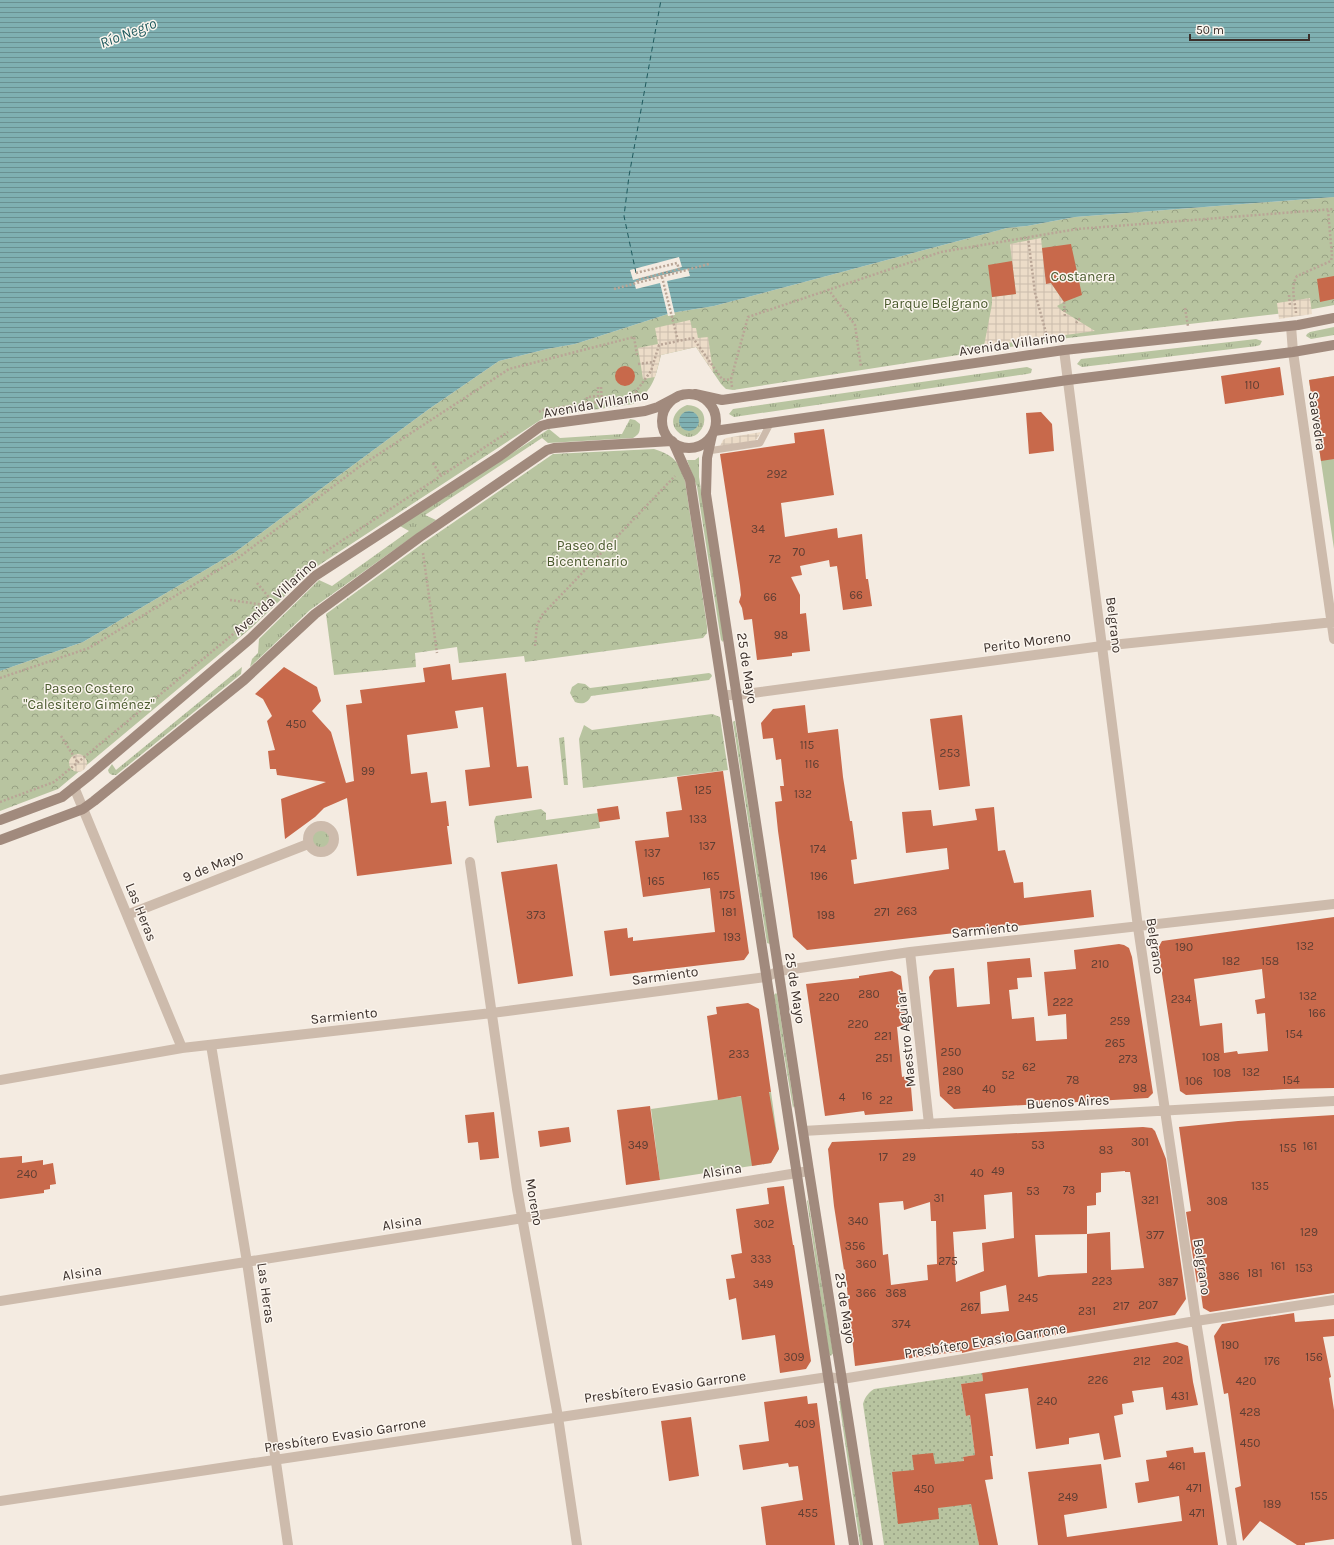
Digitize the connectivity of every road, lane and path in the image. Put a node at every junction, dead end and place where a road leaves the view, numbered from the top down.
1 (1334, 209) edge
2 (1328, 210) junction
3 (1028, 237) junction
4 (709, 264) dead end
5 (636, 273) dead end
6 (662, 277) junction
7 (636, 284) junction
8 (614, 289) dead end
9 (828, 289) junction
10 (1288, 295) dead end
11 (1064, 302) dead end
12 (1290, 306) dead end
13 (1185, 308) dead end
14 (1081, 317) dead end
15 (1065, 318) dead end
16 (1334, 318) edge
17 (1076, 323) dead end
18 (1295, 326) junction
19 (1188, 328) dead end
20 (678, 341) dead end
21 (1334, 345) edge
22 (1064, 350) junction
23 (1051, 352) junction
24 (1293, 352) junction
25 (637, 355) dead end
26 (654, 362) dead end
27 (638, 364) dead end
28 (862, 373) dead end
29 (1068, 380) junction
30 (695, 394) junction
31 (677, 397) junction
32 (722, 400) junction
33 (602, 401) dead end
34 (587, 403) dead end
35 (771, 422) junction
36 (713, 433) junction
37 (673, 442) junction
38 (708, 451) junction
39 (433, 463) dead end
40 (677, 474) dead end
41 (441, 476) dead end
42 (422, 553) dead end
43 (257, 583) dead end
44 (230, 600) dead end
45 (265, 605) dead end
46 (280, 611) junction
47 (1332, 622) edge
48 (1334, 639) edge
49 (535, 646) dead end
50 (1102, 646) junction
51 (438, 653) dead end
52 (0, 678) edge
53 (724, 695) junction
54 (738, 695) junction
55 (62, 736) dead end
56 (87, 777) junction
57 (74, 787) junction
58 (83, 809) junction
59 (0, 820) edge
60 (0, 840) edge
61 (308, 844) dead end
62 (470, 862) dead end
63 (1334, 904) edge
64 (127, 915) junction
65 (1138, 927) junction
66 (910, 952) junction
67 (779, 971) junction
68 (766, 977) junction
69 (492, 1013) junction
70 (211, 1045) junction
71 (182, 1048) junction
72 (0, 1080) edge
73 (1334, 1100) edge
74 (1166, 1110) junction
75 (929, 1124) junction
76 (803, 1131) junction
77 (809, 1171) junction
78 (796, 1173) junction
79 (523, 1218) junction
80 (247, 1262) junction
81 (1334, 1300) edge
82 (0, 1301) edge
83 (1196, 1321) junction
84 (828, 1377) junction
85 (842, 1379) junction
86 (558, 1417) junction
87 (276, 1459) junction
88 (0, 1501) edge
89 (288, 1545) edge
90 (577, 1545) edge
91 (854, 1545) edge
92 (868, 1545) edge
93 (1232, 1545) edge

1 - 2 path
2 - 3 path
2 - 18 path
3 - 9 path
3 - 23 path
4 - 6 path
5 - 7 path
6 - 7 path
6 - 20 path
7 - 8 path
9 - 28 path
9 - 32 path
10 - 12 path
11 - 15 path
13 - 19 path
14 - 17 path
16 - 18 main road, Avenida Villarino
18 - 22 main road, Avenida Villarino
18 - 24 street, Saavedra
21 - 24 main road
22 - 23 main road, Avenida Villarino
22 - 29 street, Belgrano
23 - 32 main road, Avenida Villarino
24 - 29 main road
24 - 47 street, Saavedra
25 - 52 path
26 - 27 path
29 - 35 main road
29 - 50 street, Belgrano
30 - 31 main road
30 - 32 main road, Avenida Villarino
30 - 36 main road, 25 de Mayo
31 - 37 main road, 25 de Mayo
31 - 46 main road, Avenida Villarino
33 - 34 path
35 - 36 main road
35 - 38 lane
36 - 37 main road
36 - 38 main road, 25 de Mayo
37 - 53 main road, 25 de Mayo
37 - 58 main road
38 - 54 main road, 25 de Mayo
39 - 41 path
40 - 49 path
42 - 51 path
43 - 46 path
44 - 45 path
46 - 56 main road, Avenida Villarino
47 - 48 street, Saavedra
47 - 50 street, Perito Moreno
50 - 54 street, Perito Moreno
50 - 65 street, Belgrano
53 - 54 street, Perito Moreno
53 - 68 main road, 25 de Mayo
54 - 67 main road, 25 de Mayo
55 - 56 path
56 - 57 main road, Avenida Villarino
57 - 58 street, Las Heras
57 - 59 main road, Avenida Villarino
58 - 60 main road
58 - 64 street, Las Heras
61 - 64 street, 9 de Mayo
62 - 69 street, Moreno
63 - 65 street, Sarmiento
64 - 71 street, Las Heras
65 - 66 street, Sarmiento
65 - 74 street, Belgrano
66 - 67 street, Sarmiento
66 - 75 street, Maestro Aguiar
67 - 68 street, Sarmiento
67 - 76 main road, 25 de Mayo
68 - 69 street, Sarmiento
68 - 78 main road, 25 de Mayo
69 - 70 street, Sarmiento
69 - 79 street, Moreno
70 - 71 street, Sarmiento
70 - 80 street, Las Heras
71 - 72 street, Sarmiento
73 - 74 street, Buenos Aires
74 - 75 street, Buenos Aires
74 - 83 street, Belgrano
75 - 76 street, Buenos Aires
76 - 77 main road, 25 de Mayo
77 - 78 street, Alsina
77 - 85 main road, 25 de Mayo
78 - 79 street, Alsina
78 - 84 main road, 25 de Mayo
79 - 80 street, Alsina
79 - 86 street, Moreno
80 - 82 street, Alsina
80 - 87 street, Las Heras
81 - 83 street, Presbítero Evasio Garrone
83 - 85 street, Presbítero Evasio Garrone
83 - 93 street, Belgrano
84 - 85 street, Presbítero Evasio Garrone
84 - 86 street, Presbítero Evasio Garrone
84 - 91 main road, 25 de Mayo
85 - 92 main road, 25 de Mayo
86 - 87 street, Presbítero Evasio Garrone
86 - 90 street, Moreno
87 - 88 street, Presbítero Evasio Garrone
87 - 89 street, Las Heras

